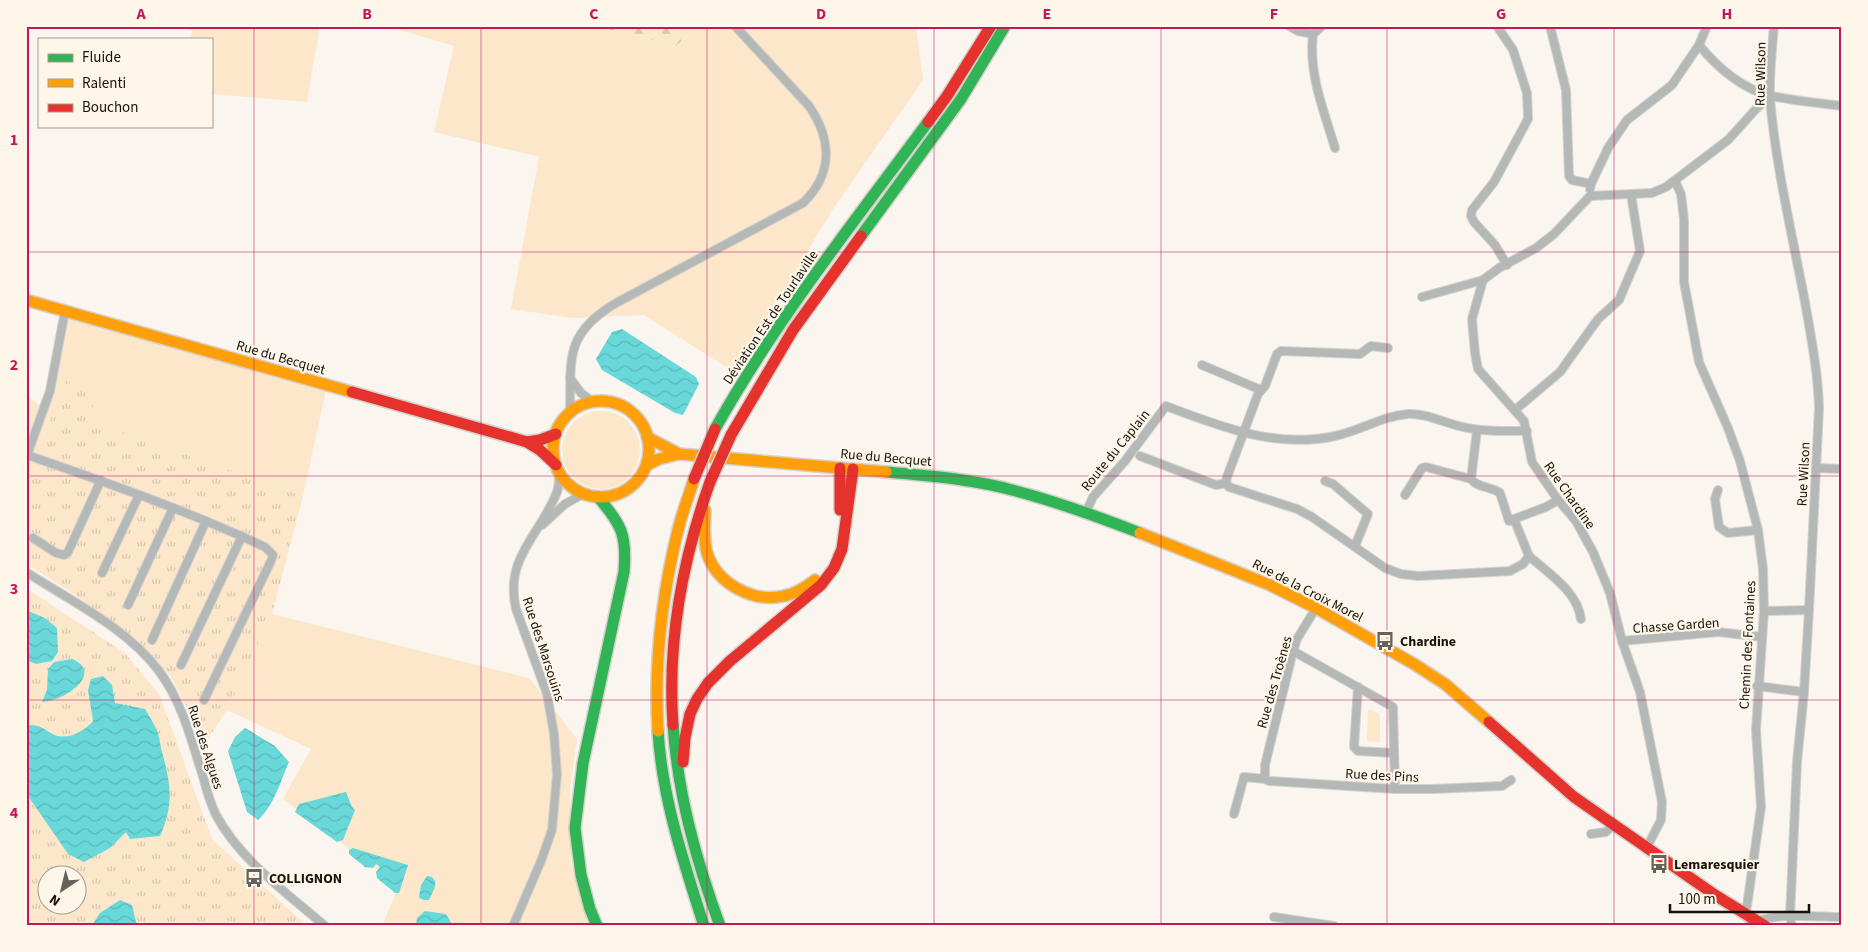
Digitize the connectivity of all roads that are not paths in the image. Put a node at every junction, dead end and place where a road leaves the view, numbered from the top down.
1 (735, 26) edge
2 (991, 26) edge
3 (1004, 26) edge
4 (1289, 26) edge
5 (1322, 26) edge
6 (1497, 26) edge
7 (1550, 26) edge
8 (1707, 26) edge
9 (1774, 26) edge
10 (1312, 34) junction
11 (1699, 46) junction
12 (1770, 96) junction
13 (1842, 106) edge
14 (1335, 148) dead end
15 (1675, 181) junction
16 (1590, 184) junction
17 (1631, 194) junction
18 (1590, 196) junction
19 (1507, 265) junction
20 (1484, 280) junction
21 (1422, 296) dead end
22 (26, 300) edge
23 (65, 311) junction
24 (1388, 348) dead end
25 (1202, 365) dead end
26 (570, 378) junction
27 (1261, 390) junction
28 (593, 402) junction
29 (1515, 410) junction
30 (570, 413) junction
31 (1477, 430) junction
32 (1527, 431) junction
33 (1243, 433) junction
34 (556, 434) junction
35 (647, 437) junction
36 (527, 442) junction
37 (679, 454) junction
38 (27, 456) edge
39 (1140, 456) dead end
40 (647, 465) junction
41 (840, 468) junction
42 (1816, 468) junction
43 (558, 469) junction
44 (853, 469) junction
45 (1842, 469) edge
46 (1472, 479) junction
47 (102, 480) junction
48 (1324, 481) dead end
49 (1226, 483) junction
50 (1718, 490) dead end
51 (583, 494) junction
52 (139, 495) junction
53 (1405, 495) dead end
54 (598, 497) junction
55 (704, 499) junction
56 (1558, 500) junction
57 (173, 508) junction
58 (1086, 512) junction
59 (1514, 519) junction
60 (206, 521) junction
61 (538, 528) junction
62 (1758, 530) junction
63 (242, 536) junction
64 (33, 538) dead end
65 (1355, 546) junction
66 (1529, 556) junction
67 (26, 572) edge
68 (102, 573) dead end
69 (128, 605) dead end
70 (1316, 608) junction
71 (1809, 610) junction
72 (1764, 611) junction
73 (1581, 620) dead end
74 (1762, 637) junction
75 (152, 640) dead end
76 (1622, 641) junction
77 (1293, 651) junction
78 (181, 665) dead end
79 (1757, 686) junction
80 (1358, 687) junction
81 (1804, 692) junction
82 (204, 700) dead end
83 (1394, 754) junction
84 (1265, 779) junction
85 (1511, 780) dead end
86 (1394, 789) junction
87 (681, 798) junction
88 (1234, 814) dead end
89 (1613, 825) junction
90 (1591, 834) dead end
91 (1646, 848) junction
92 (1742, 912) junction
93 (1842, 916) edge
94 (1274, 917) dead end
95 (1790, 917) junction
96 (1757, 924) edge
97 (325, 926) edge
98 (513, 926) edge
99 (597, 926) edge
100 (704, 926) edge
101 (720, 926) edge
102 (1334, 926) edge
103 (1792, 926) edge

1 - 26 street
2 - 100 main road, Déviation Est de Tourlaville, bridge
3 - 55 main road, Déviation Est de Tourlaville, bridge
4 - 10 street
5 - 10 street
6 - 19 street
7 - 16 street
8 - 11 street
9 - 12 street, Rue Wilson
10 - 14 street
11 - 12 street
11 - 16 street
12 - 13 street
12 - 15 street
12 - 42 street, Rue Wilson
15 - 17 street
15 - 62 street, Chemin des Fontaines
16 - 18 street
17 - 18 street
17 - 29 street
18 - 19 street
19 - 20 street
20 - 21 street
20 - 29 street, Rue Chardine
22 - 23 main road, Rue du Becquet
23 - 36 main road, Rue du Becquet
23 - 38 street
24 - 27 street
25 - 27 street
26 - 28 street
26 - 30 street
27 - 33 street
28 - 30 main road
28 - 35 main road
29 - 32 street, Rue Chardine
30 - 34 main road
31 - 32 street
31 - 33 street
31 - 46 street
32 - 56 street, Rue Chardine
33 - 49 street
33 - 58 street, Route du Caplain
34 - 36 main road
34 - 43 main road
35 - 37 main road, Rue du Becquet
35 - 40 main road
36 - 43 main road, Rue du Becquet
37 - 40 main road, Rue du Becquet
37 - 41 main road, Rue du Becquet
38 - 47 street
39 - 49 street
40 - 54 main road
41 - 44 main road, Rue du Becquet
41 - 55 main road
42 - 45 street
42 - 71 street, Rue Wilson
43 - 51 main road
43 - 61 street, Rue des Marsouins
44 - 58 main road, Rue du Becquet
44 - 87 main road
46 - 53 street
46 - 59 street
47 - 52 street
47 - 64 street
48 - 65 street
49 - 65 street
50 - 62 street
51 - 54 main road
51 - 61 street, Rue des Marsouins
52 - 57 street
52 - 68 street
54 - 99 main road
55 - 87 main road, Déviation Est de Tourlaville
56 - 59 street
56 - 76 street, Rue Chardine
57 - 60 street
57 - 69 street
58 - 70 main road, Rue de la Croix Morel
59 - 66 street
60 - 63 street
60 - 75 street
61 - 98 street, Rue des Marsouins
62 - 72 street, Chemin des Fontaines
63 - 78 street
63 - 82 street
65 - 66 street
66 - 73 street
67 - 97 street, Rue des Algues
70 - 77 street, Rue des Troènes
70 - 89 main road, Rue de la Croix Morel
71 - 72 street
71 - 81 street, Rue Wilson
72 - 74 street, Chemin des Fontaines
74 - 76 street, Chasse Garden
74 - 79 street, Chemin des Fontaines
76 - 91 street, Rue Chardine
77 - 80 street
77 - 84 street, Rue des Troènes
79 - 81 street
79 - 92 street, Chemin des Fontaines
80 - 83 street
80 - 83 street
81 - 95 street, Rue Wilson
83 - 86 street
84 - 86 street, Rue des Pins
84 - 88 street, Rue des Pins
85 - 86 street, Rue des Pins
87 - 101 main road, Déviation Est de Tourlaville
89 - 90 street
89 - 91 main road, Rue de la Croix Morel
91 - 92 main road, Rue de la Croix Morel
92 - 96 main road, Rue de la Croix Morel
93 - 95 street
94 - 102 street
95 - 96 street
95 - 103 street, Rue Wilson

